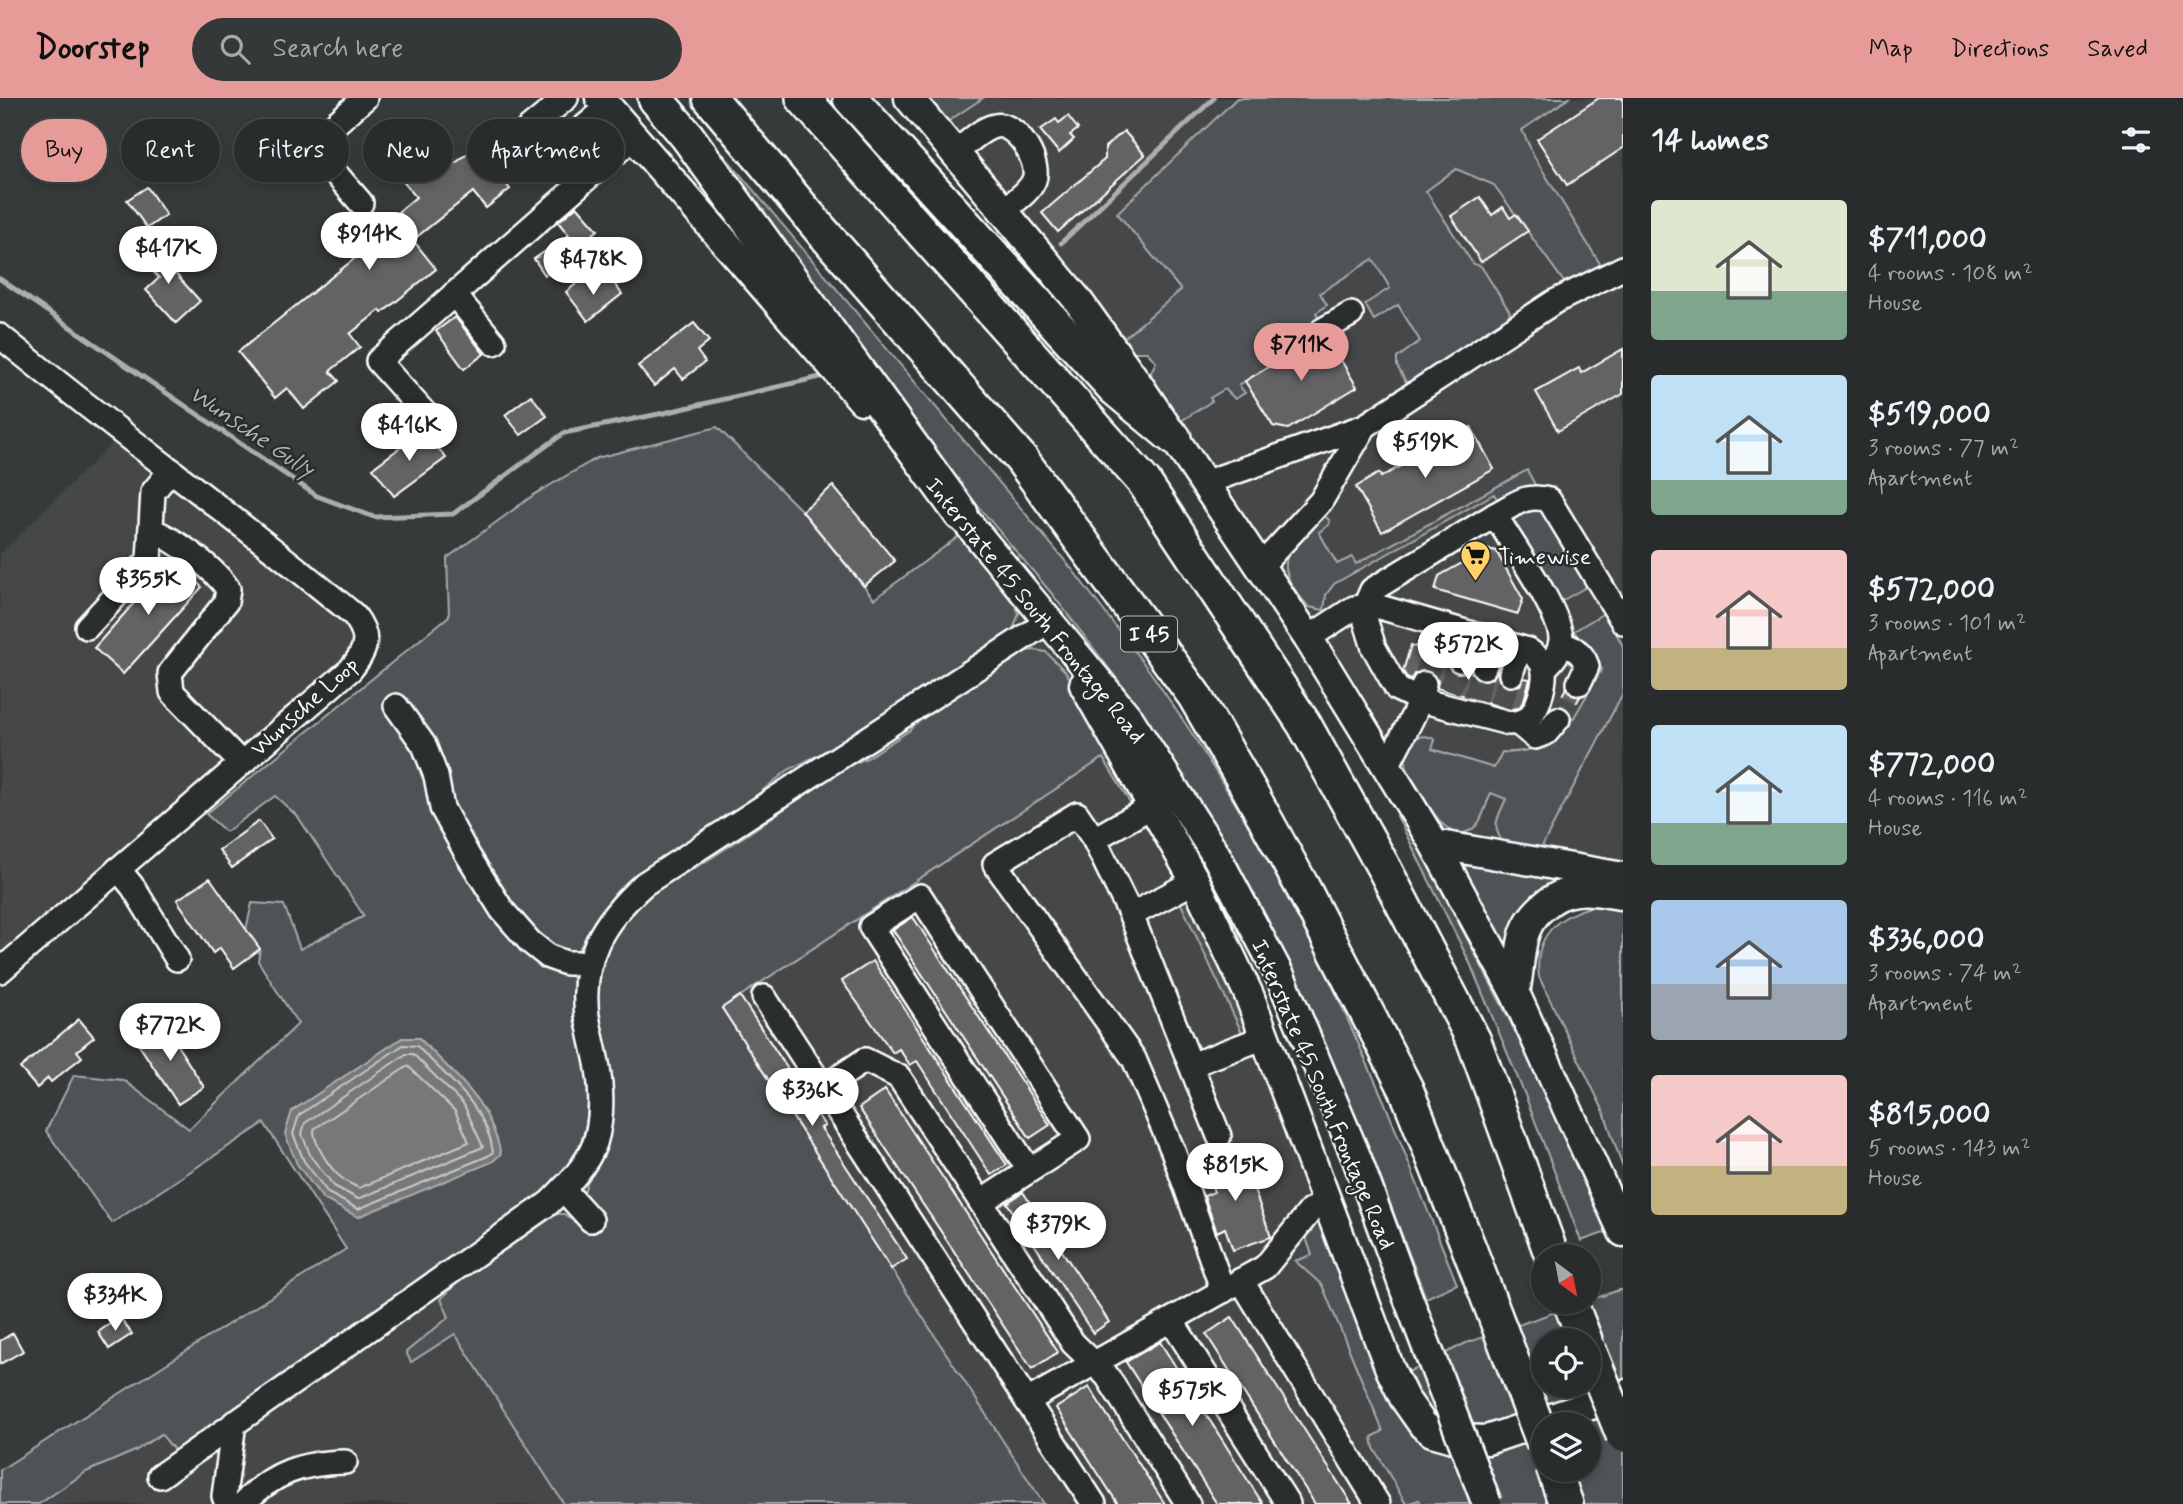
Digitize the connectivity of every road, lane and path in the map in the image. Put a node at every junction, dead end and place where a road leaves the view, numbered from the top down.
1 (365, 98) edge
2 (566, 98) edge
3 (655, 98) edge
4 (710, 98) edge
5 (803, 98) edge
6 (850, 98) edge
7 (909, 98) edge
8 (604, 103) edge
9 (634, 137) junction
10 (954, 154) junction
11 (360, 203) dead end
12 (1003, 211) junction
13 (1623, 268) edge
14 (454, 294) junction
15 (1351, 314) dead end
16 (1323, 330) dead end
17 (0, 335) edge
18 (494, 342) dead end
19 (1365, 426) junction
20 (437, 427) dead end
21 (1174, 438) junction
22 (171, 470) junction
23 (1204, 484) junction
24 (961, 514) junction
25 (1495, 515) junction
26 (151, 530) junction
27 (1261, 567) junction
28 (1366, 606) junction
29 (1049, 621) junction
30 (1623, 622) edge
31 (1440, 626) junction
32 (88, 627) dead end
33 (1468, 633) junction
34 (1308, 638) junction
35 (1493, 640) junction
36 (1561, 644) junction
37 (1519, 648) junction
38 (1433, 652) tunnel mouth
39 (1460, 660) tunnel mouth
40 (1485, 667) tunnel mouth
41 (1544, 669) junction
42 (1511, 674) tunnel mouth
43 (1579, 682) tunnel mouth
44 (1422, 692) junction
45 (396, 706) dead end
46 (1504, 716) junction
47 (1558, 719) tunnel mouth
48 (241, 764) junction
49 (1388, 765) junction
50 (1154, 805) junction
51 (1094, 839) junction
52 (1434, 844) junction
53 (118, 869) junction
54 (1623, 877) edge
55 (1195, 881) junction
56 (1623, 895) edge
57 (1131, 915) junction
58 (177, 959) dead end
59 (590, 963) junction
60 (0, 971) edge
61 (1515, 993) junction
62 (764, 997) dead end
63 (1265, 1037) junction
64 (1191, 1065) junction
65 (823, 1088) junction
66 (1219, 1136) dead end
67 (1029, 1170) junction
68 (564, 1189) junction
69 (981, 1202) junction
70 (1329, 1203) junction
71 (591, 1220) dead end
72 (1619, 1222) edge
73 (1547, 1244) edge
74 (1232, 1286) junction
75 (1171, 1320) junction
76 (1094, 1363) junction
77 (1601, 1380) edge
78 (1623, 1394) edge
79 (1027, 1401) junction
80 (1532, 1412) edge
81 (234, 1423) junction
82 (1623, 1435) edge
83 (345, 1462) dead end
84 (160, 1476) dead end
85 (1558, 1482) edge
86 (227, 1504) edge
87 (243, 1504) edge
88 (1094, 1504) edge
89 (1188, 1504) edge
90 (1288, 1504) edge
91 (1378, 1504) edge
92 (1488, 1504) edge
93 (1566, 1504) edge

1 - 11 street
2 - 8 street
3 - 24 highway
4 - 80 highway, I 45, bridge
5 - 73 highway
6 - 21 highway
7 - 10 main road
8 - 9 main road, Interstate 45 South Frontage Road
9 - 14 street
9 - 24 main road, Interstate 45 South Frontage Road
10 - 12 main road
10 - 12 street
12 - 21 main road
13 - 19 street
14 - 18 street
14 - 20 street
15 - 16 street
17 - 22 street, Wunsche Loop
19 - 23 street
19 - 27 street
21 - 23 main road
22 - 26 street
22 - 48 street, Wunsche Loop
23 - 27 main road
24 - 29 main road, Interstate 45 South Frontage Road
25 - 28 street
25 - 30 street
25 - 36 street
26 - 32 street
26 - 48 street
27 - 34 main road
28 - 31 street
28 - 34 street
28 - 44 street
29 - 50 main road
29 - 59 street
29 - 92 main road, Interstate 45 South Frontage Road, bridge
31 - 33 street
31 - 38 street
33 - 35 street
33 - 39 street
34 - 49 main road
35 - 37 street
35 - 40 street
36 - 41 street
36 - 43 street
37 - 41 street
37 - 42 street
41 - 46 street
44 - 46 street
44 - 49 street
45 - 59 street
46 - 47 street
48 - 53 street, Wunsche Loop
49 - 52 main road
50 - 51 street
50 - 55 main road
51 - 57 street
51 - 74 street
52 - 54 main road
52 - 61 main road
53 - 58 street
53 - 60 street, Wunsche Loop
55 - 57 street
55 - 63 main road
56 - 61 main road
57 - 64 street
59 - 68 street
61 - 72 main road
62 - 65 street
63 - 64 street
63 - 70 main road
64 - 66 street
65 - 69 street
65 - 79 street
67 - 67 street
67 - 69 street
68 - 71 street
68 - 81 street
69 - 76 street
70 - 74 street
70 - 78 main road
74 - 75 street
74 - 91 street
75 - 76 street
75 - 90 street
76 - 79 street
76 - 89 street
77 - 82 highway, bridge
79 - 88 street
81 - 84 street
81 - 86 street
83 - 87 street
85 - 93 highway

